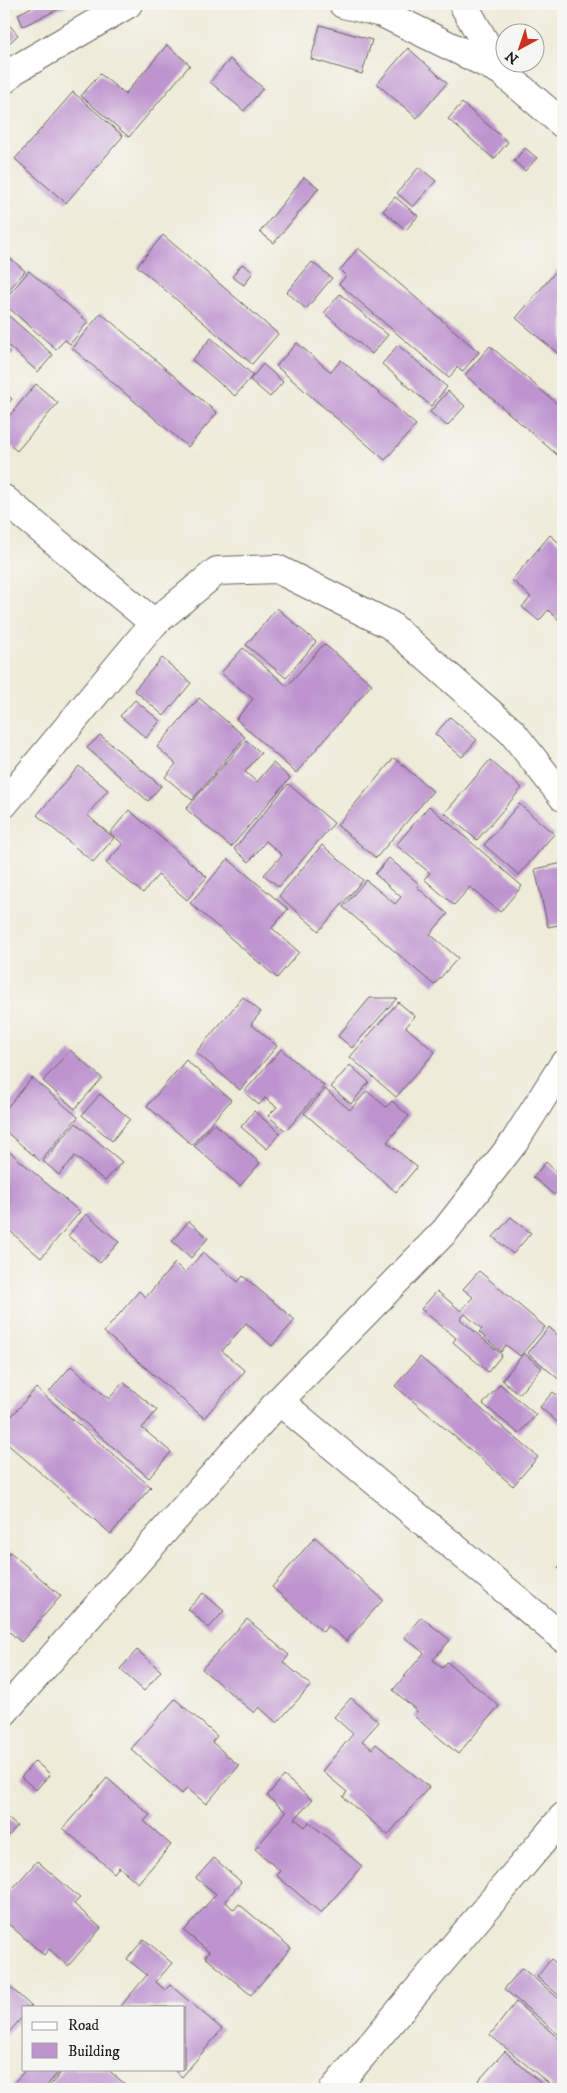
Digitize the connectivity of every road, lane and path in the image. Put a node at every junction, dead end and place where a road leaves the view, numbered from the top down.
1 (128, 4) edge
2 (343, 4) edge
3 (463, 4) edge
4 (494, 59) edge
5 (494, 68) edge
6 (502, 72) edge
7 (4, 80) edge
8 (563, 124) edge
9 (4, 499) edge
10 (154, 623) junction
11 (563, 797) edge
12 (4, 804) edge
13 (563, 1064) edge
14 (279, 1402) junction
15 (563, 1638) edge
16 (4, 1712) edge
17 (563, 1817) edge
18 (334, 2089) edge

1 - 7 street
2 - 5 street
3 - 4 street
6 - 8 street
9 - 10 street
10 - 11 street
10 - 12 street
13 - 14 street
14 - 15 street
14 - 16 street
17 - 18 street

